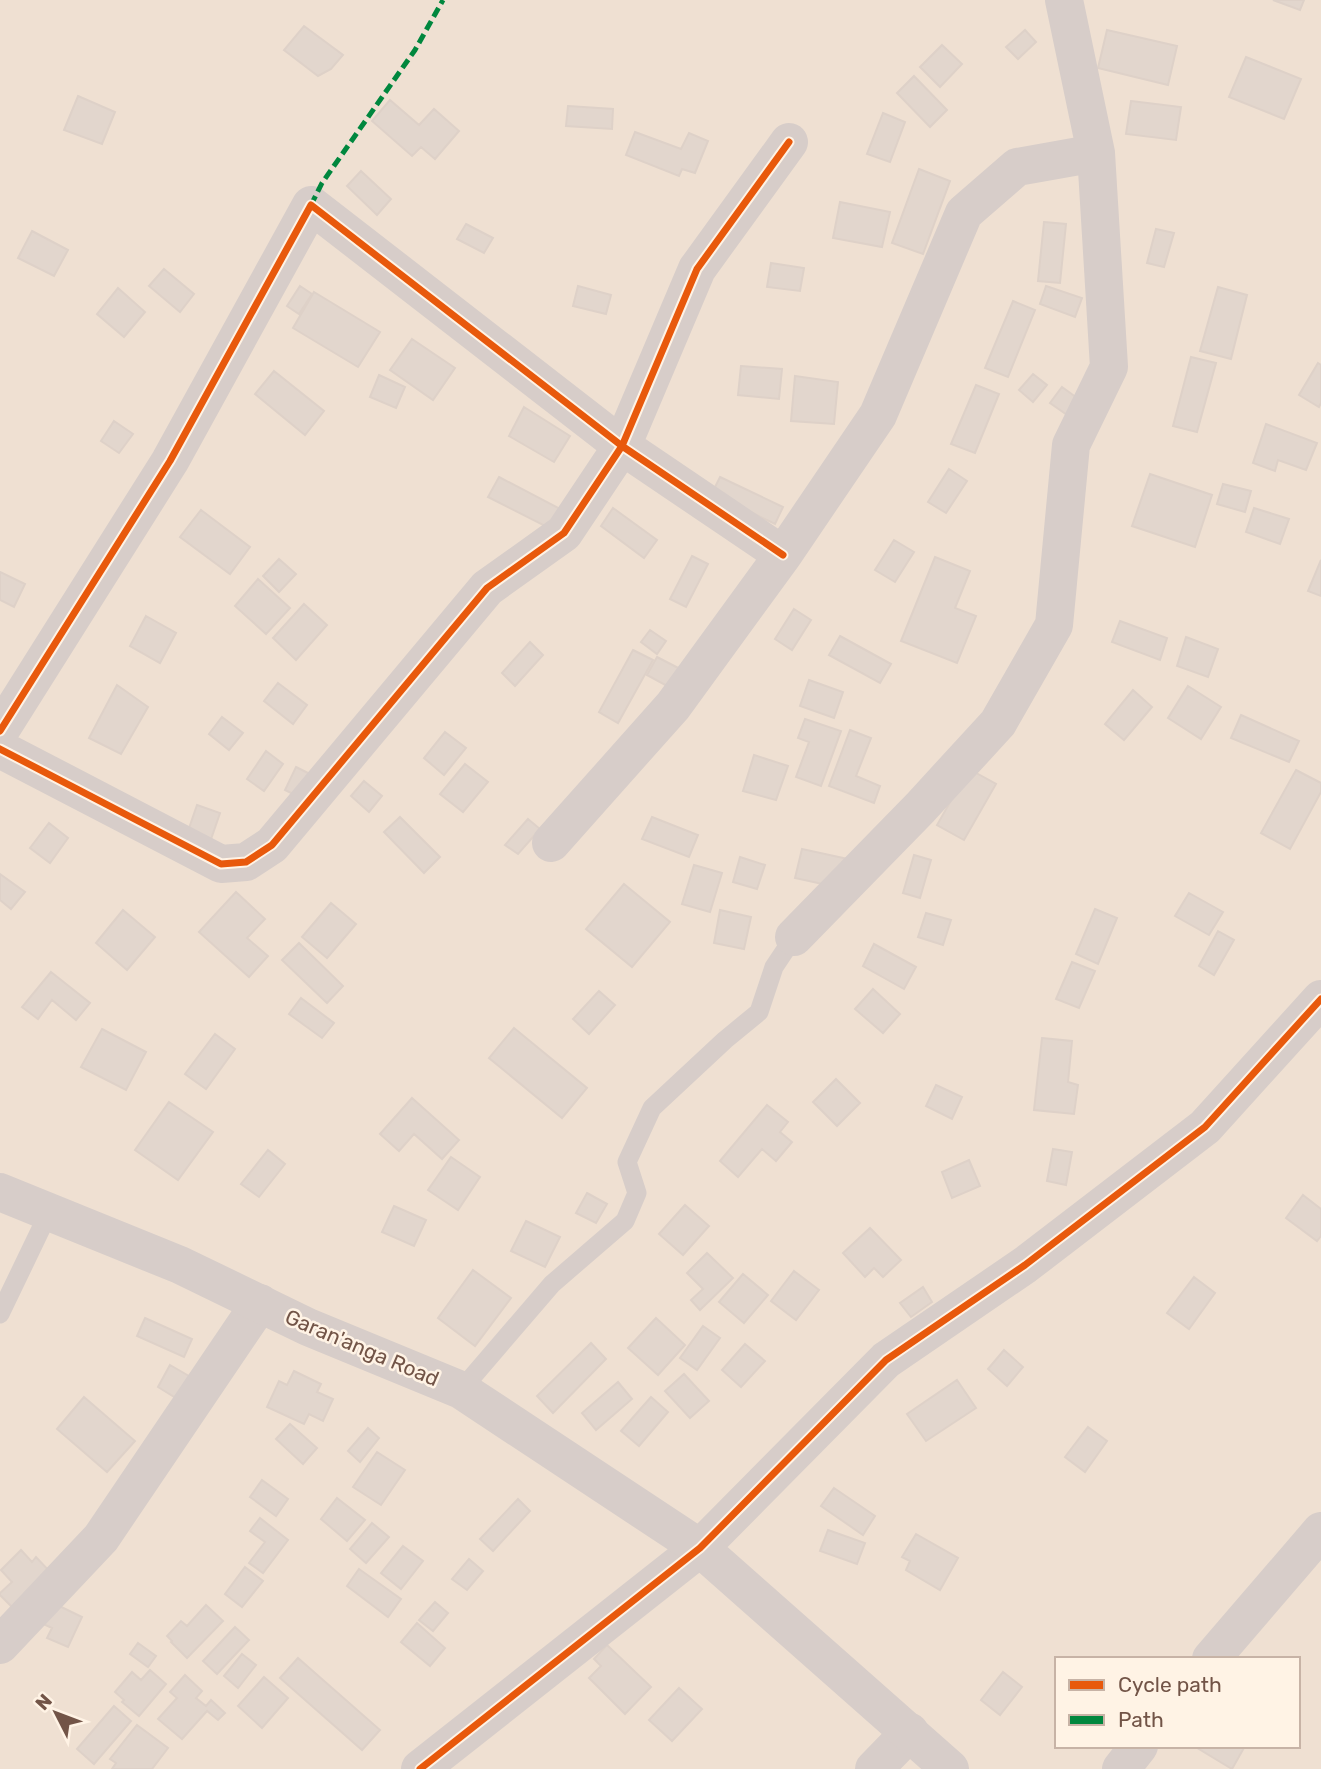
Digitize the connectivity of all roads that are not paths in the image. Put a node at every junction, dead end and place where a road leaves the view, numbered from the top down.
1 (1064, 0) edge
2 (789, 142) dead end
3 (1096, 153) junction
4 (622, 446) junction
5 (783, 555) junction
6 (0, 732) edge
7 (0, 750) edge
8 (551, 843) dead end
9 (794, 937) joint
10 (1321, 999) edge
11 (0, 1192) edge
12 (50, 1212) junction
13 (260, 1304) junction
14 (0, 1314) edge
15 (461, 1390) junction
16 (1321, 1531) edge
17 (700, 1548) junction
18 (0, 1644) edge
19 (1213, 1657) edge
20 (909, 1732) junction
21 (1137, 1748) edge
22 (420, 1769) edge
23 (874, 1769) edge
24 (950, 1769) edge
25 (1121, 1769) edge

1 - 3 street
2 - 4 street
3 - 5 street
3 - 9 street
4 - 5 street
4 - 6 street
4 - 7 street
5 - 8 street
9 - 15 lane
10 - 17 street
11 - 12 street, Garan'anga Road
12 - 13 street, Garan'anga Road
12 - 14 lane
13 - 15 street, Garan'anga Road
13 - 18 street
15 - 17 street, Garan'anga Road
16 - 19 street
17 - 20 street, Garan'anga Road
17 - 22 street
20 - 23 street
20 - 24 street, Garan'anga Road
21 - 25 street

